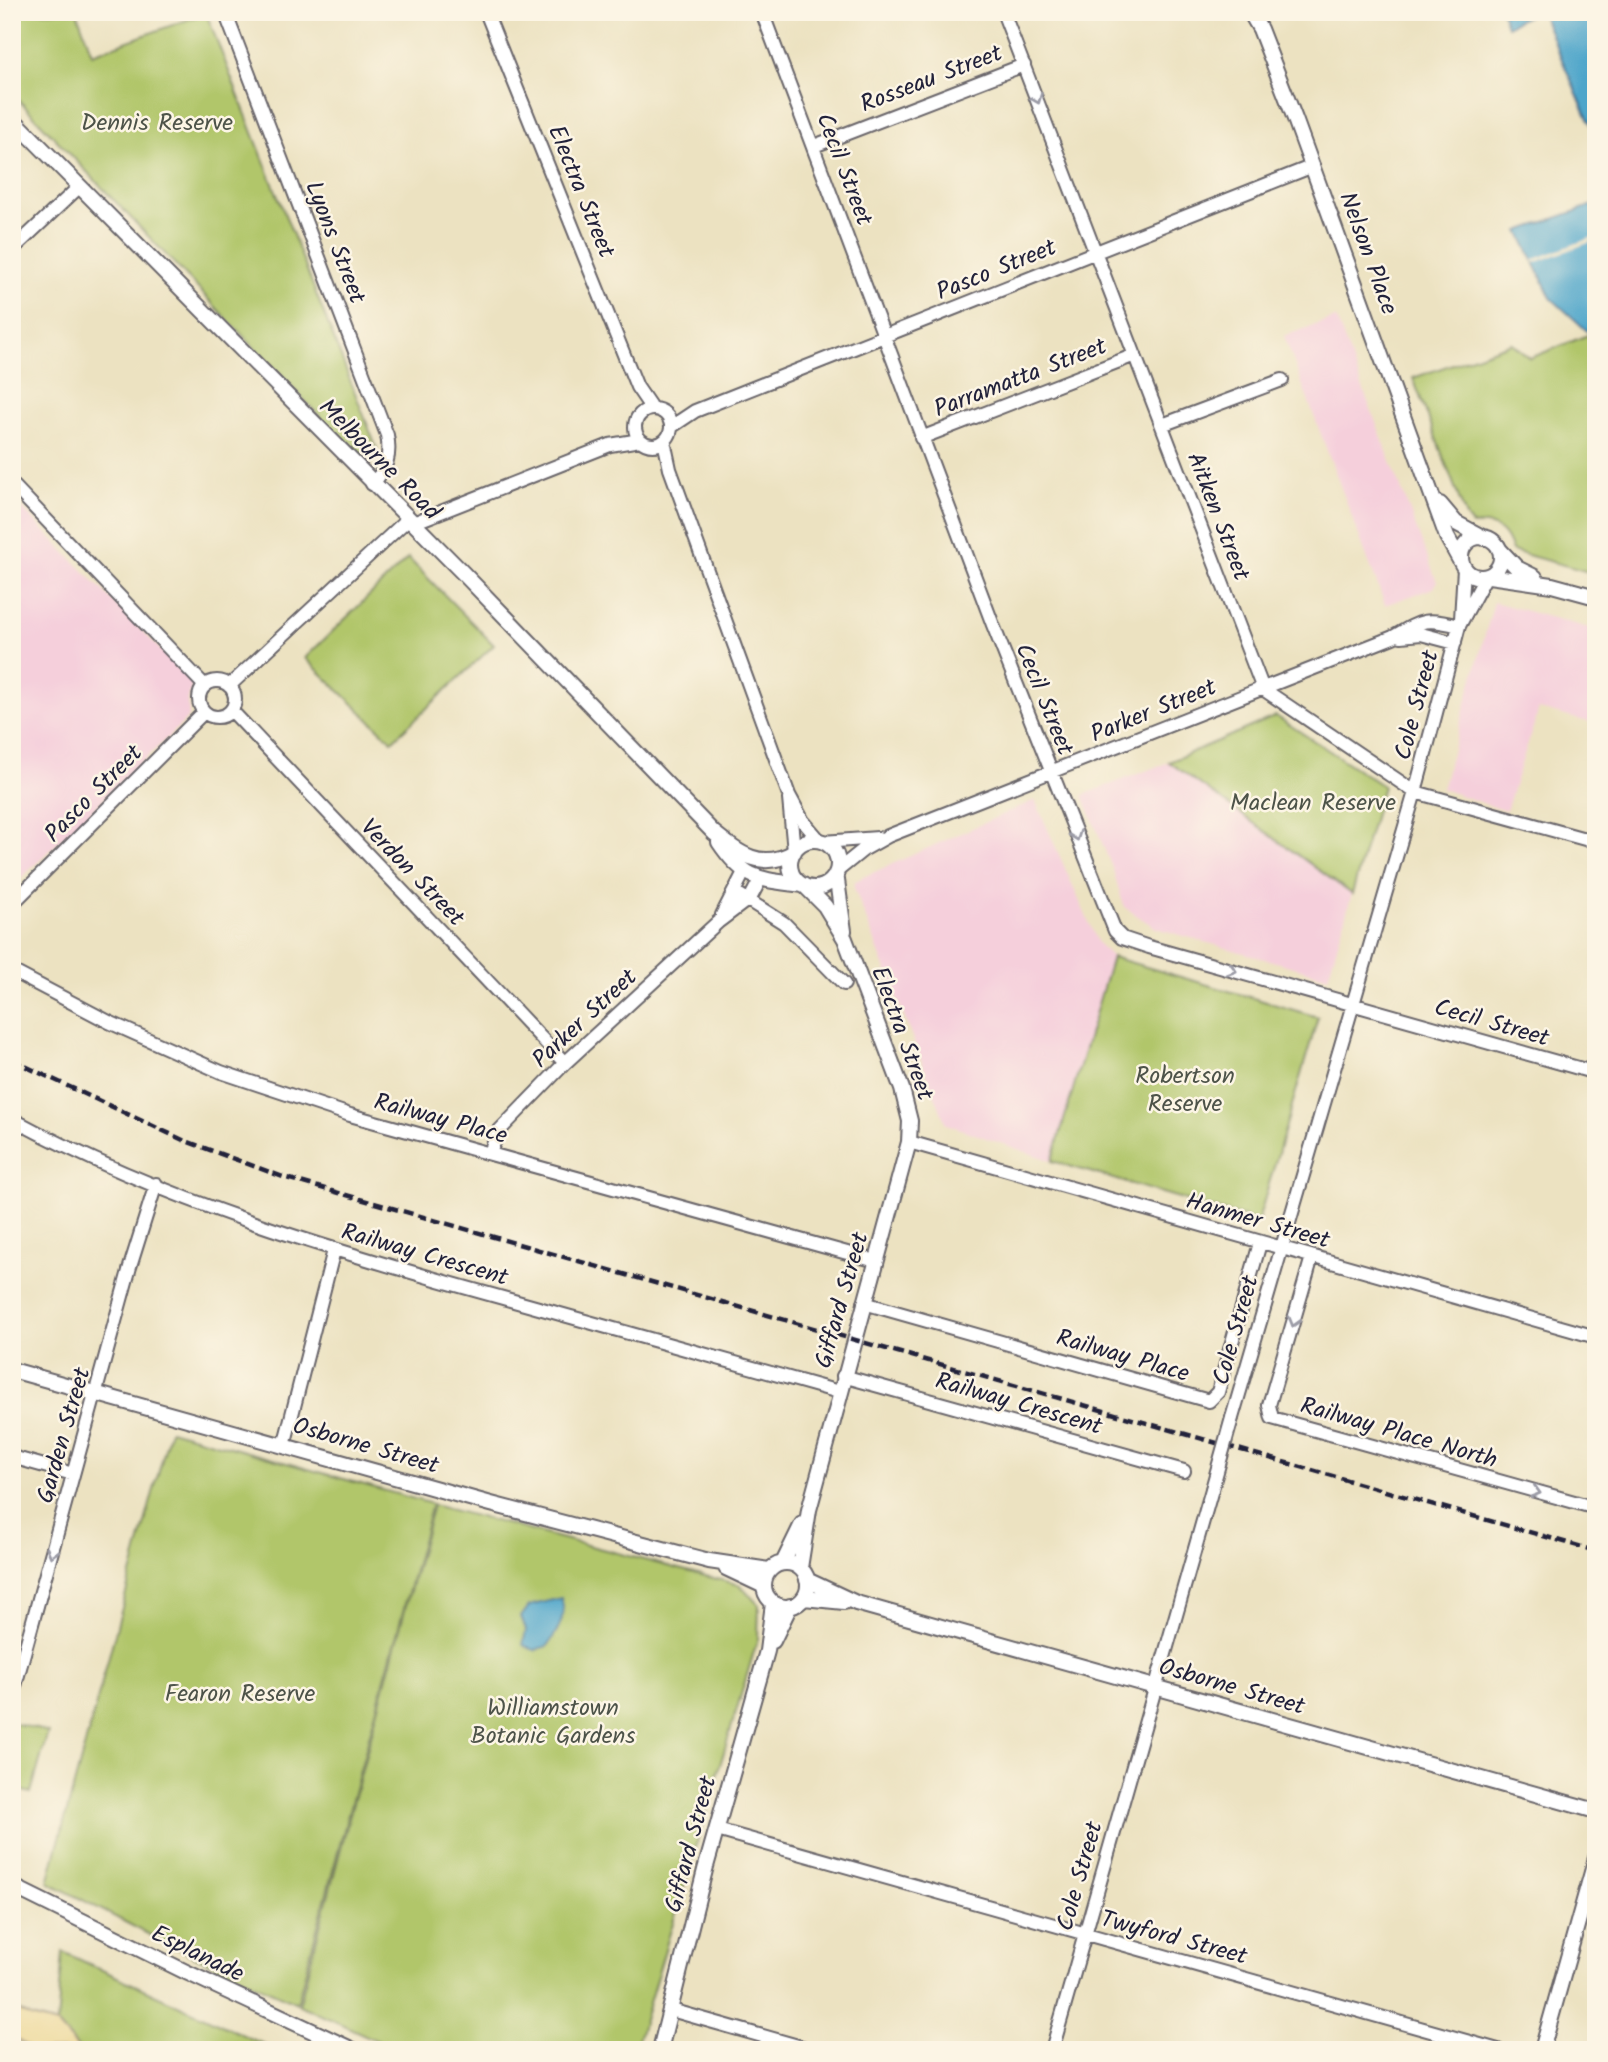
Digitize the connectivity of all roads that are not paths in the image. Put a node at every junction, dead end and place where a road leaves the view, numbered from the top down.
1 (225, 12) edge
2 (486, 12) edge
3 (762, 12) edge
4 (1003, 12) edge
5 (1250, 12) edge
6 (1257, 12) edge
7 (1260, 29) junction
8 (1024, 65) junction
9 (12, 118) edge
10 (814, 146) junction
11 (1312, 166) junction
12 (79, 187) junction
13 (12, 250) edge
14 (1095, 252) junction
15 (886, 336) junction
16 (1135, 355) junction
17 (1282, 380) dead end
18 (646, 411) junction
19 (669, 421) junction
20 (1162, 425) junction
21 (635, 426) junction
22 (921, 438) junction
23 (640, 440) junction
24 (659, 443) junction
25 (610, 445) junction
26 (12, 484) edge
27 (372, 484) junction
28 (1434, 494) junction
29 (411, 520) junction
30 (1485, 538) junction
31 (1498, 548) junction
32 (1463, 567) junction
33 (1488, 576) junction
34 (1552, 585) junction
35 (1596, 597) edge
36 (1460, 624) junction
37 (1393, 637) junction
38 (1455, 643) junction
39 (205, 686) junction
40 (229, 686) junction
41 (1263, 689) junction
42 (230, 710) junction
43 (204, 712) junction
44 (1052, 772) junction
45 (1415, 792) junction
46 (789, 795) junction
47 (714, 833) junction
48 (888, 836) junction
49 (821, 841) junction
50 (1596, 842) edge
51 (794, 852) junction
52 (756, 861) junction
53 (744, 872) junction
54 (837, 872) junction
55 (761, 878) junction
56 (804, 886) junction
57 (735, 892) junction
58 (747, 900) junction
59 (12, 904) edge
60 (718, 922) junction
61 (845, 939) junction
62 (12, 971) edge
63 (844, 984) dead end
64 (1351, 1004) junction
65 (565, 1063) junction
66 (1596, 1073) edge
67 (12, 1119) edge
68 (909, 1143) junction
69 (490, 1153) junction
70 (156, 1184) junction
71 (1260, 1242) junction
72 (1281, 1248) junction
73 (334, 1250) junction
74 (1312, 1257) junction
75 (876, 1261) junction
76 (864, 1303) junction
77 (1596, 1337) edge
78 (12, 1370) edge
79 (843, 1376) junction
80 (839, 1392) junction
81 (97, 1393) junction
82 (284, 1446) junction
83 (12, 1457) edge
84 (1184, 1471) dead end
85 (73, 1474) junction
86 (1596, 1508) edge
87 (809, 1510) junction
88 (709, 1560) junction
89 (783, 1563) junction
90 (769, 1570) junction
91 (804, 1574) junction
92 (764, 1586) junction
93 (804, 1598) junction
94 (773, 1603) junction
95 (856, 1603) junction
96 (790, 1606) junction
97 (767, 1651) junction
98 (1155, 1688) junction
99 (12, 1697) edge
100 (1596, 1811) edge
101 (717, 1830) junction
102 (1596, 1858) edge
103 (17, 1887) edge
104 (1084, 1935) junction
105 (671, 2010) junction
106 (353, 2050) edge
107 (660, 2050) edge
108 (812, 2050) edge
109 (1052, 2050) edge
110 (1498, 2050) edge
111 (1542, 2050) edge

1 - 27 street, Lyons Street
2 - 18 street, Electra Street
3 - 10 street, Cecil Street
4 - 8 street, Aitken Street
5 - 7 street, Nelson Place
6 - 7 street, Nelson Place
7 - 11 street, Nelson Place
8 - 10 street, Rosseau Street
8 -> 14 street, Aitken Street
9 - 12 street, Melbourne Road
10 - 15 street, Cecil Street
11 - 14 street, Pasco Street
11 - 28 street, Nelson Place
12 - 13 street
12 - 27 street, Melbourne Road
14 - 15 street, Pasco Street
14 - 16 street, Aitken Street
15 - 19 street, Pasco Street
15 - 22 street, Cecil Street
16 - 20 street, Aitken Street
16 - 22 street, Parramatta Street
17 - 20 street
18 - 19 street
18 - 21 street
19 - 24 street
20 - 41 street, Aitken Street
21 - 23 street
21 - 25 street
22 - 44 street, Cecil Street
23 - 24 street
23 - 25 street
24 - 46 street
25 - 29 street
26 - 39 street
27 - 29 street, Melbourne Road
28 - 30 street, Nelson Place
28 - 32 street, Nelson Place
29 - 40 street
29 - 47 street, Melbourne Road
30 - 31 street
30 - 32 street
31 - 33 street
31 - 34 street
32 - 33 street
32 - 36 street, Cole Street
33 - 34 street
33 - 36 street, Cole Street
34 - 35 street
36 - 37 street, Parker Street
36 - 38 street, Cole Street
37 - 38 street, Parker Street
37 - 41 street, Parker Street
38 - 45 street, Cole Street
39 - 40 street
39 - 43 street
40 - 42 street
41 - 44 street, Parker Street
41 - 45 street
42 - 43 street
42 - 65 street, Verdon Street
43 - 59 street, Pasco Street
44 - 48 street, Parker Street
44 -> 64 street, Cecil Street
45 - 50 street
45 - 64 street, Cole Street
46 - 49 street
46 - 51 street
47 - 52 street, Melbourne Road
47 - 53 street, Melbourne Road
48 - 49 street, Parker Street
48 - 54 street, Parker Street
49 - 51 street
49 - 54 street
51 - 52 street
51 - 56 street
52 - 53 street
52 - 55 street
53 - 55 street
53 - 57 street, Parker Street
54 - 56 street
54 - 61 street, Electra Street
55 - 56 street
55 - 58 street, Parker Street
56 - 61 street, Electra Street
57 - 58 street
57 - 60 street, Parker Street
58 - 60 street, Parker Street
58 - 63 street
60 - 65 street, Parker Street
61 - 68 street, Electra Street
62 - 69 street, Railway Place
64 - 66 street, Cecil Street
64 - 72 street, Cole Street
65 - 69 street, Parker Street
67 - 70 street, Railway Crescent
68 - 71 street, Hanmer Street
68 - 75 street, Giffard Street
69 - 75 street, Railway Place
70 - 73 street, Railway Crescent
70 - 81 street, Garden Street
71 - 72 street, Hanmer Street
71 - 76 street, Railway Place
72 - 74 street, Hanmer Street
72 - 98 street, Cole Street, bridge
73 - 80 street, Railway Crescent
73 - 82 street
74 - 77 street, Hanmer Street
74 -> 86 street, Railway Place North
75 - 76 street, Giffard Street
76 - 79 street, Giffard Street
78 - 81 street, Osborne Street
79 - 80 street, Giffard Street
79 - 84 street, Railway Crescent
80 - 87 street, Giffard Street
81 - 82 street, Osborne Street
81 - 85 street, Garden Street
82 - 88 street, Osborne Street
83 - 85 street
85 -> 99 street, Garden Street
87 - 89 street, Giffard Street
87 - 91 street, Giffard Street
88 - 90 street, Osborne Street
88 - 92 street, Osborne Street
89 - 90 street
89 - 91 street
90 - 92 street
91 - 93 street
91 - 95 street, Osborne Street
92 - 94 street
93 - 95 street, Osborne Street
93 - 96 street
94 - 96 street
94 - 97 street, Giffard Street
95 - 98 street, Osborne Street
96 - 97 street, Giffard Street
97 - 101 street, Giffard Street
98 - 100 street, Osborne Street
98 - 104 street, Cole Street
101 - 104 street, Twyford Street
101 - 105 street, Giffard Street
102 - 111 street
103 - 106 street, Esplanade
104 - 109 street, Cole Street
104 - 110 street, Twyford Street
105 - 107 street, Giffard Street
105 - 108 street

